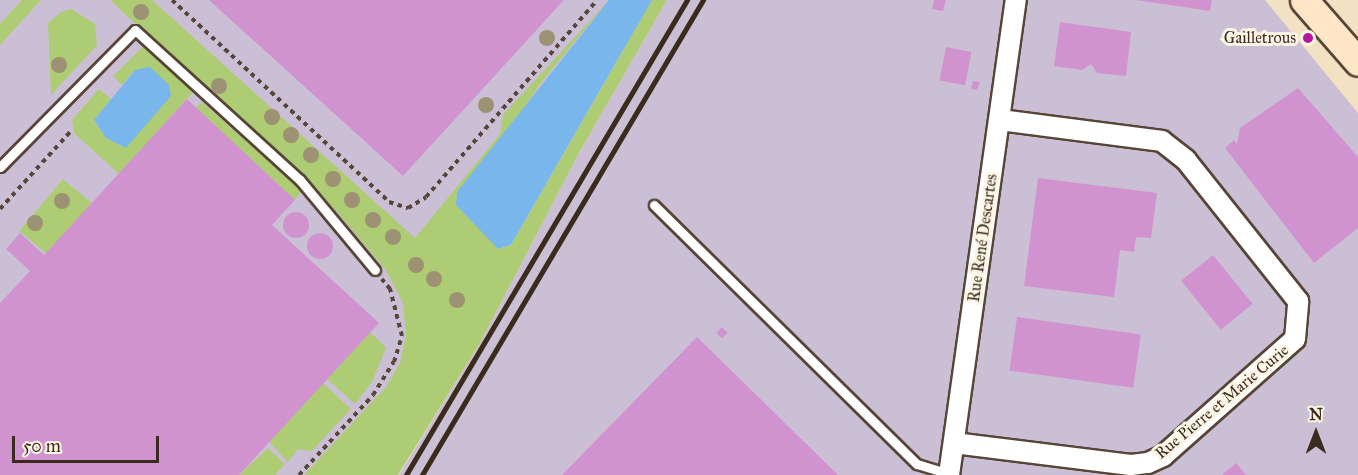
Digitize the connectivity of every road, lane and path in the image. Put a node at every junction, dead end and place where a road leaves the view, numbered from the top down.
1 (171, 0) edge
2 (597, 0) edge
3 (1016, 0) edge
4 (1304, 0) edge
5 (1358, 63) edge
6 (1000, 120) junction
7 (70, 131) dead end
8 (0, 167) edge
9 (654, 205) dead end
10 (0, 209) edge
11 (375, 270) joint
12 (954, 443) junction
13 (299, 475) edge
14 (950, 475) edge

1 - 2 path
3 - 6 street, Rue René Descartes
4 - 5 street
6 - 12 street, Rue René Descartes
6 - 12 street, Rue Pierre et Marie Curie
7 - 10 path
8 - 11 lane
9 - 14 lane
11 - 13 path
12 - 14 street, Rue René Descartes

